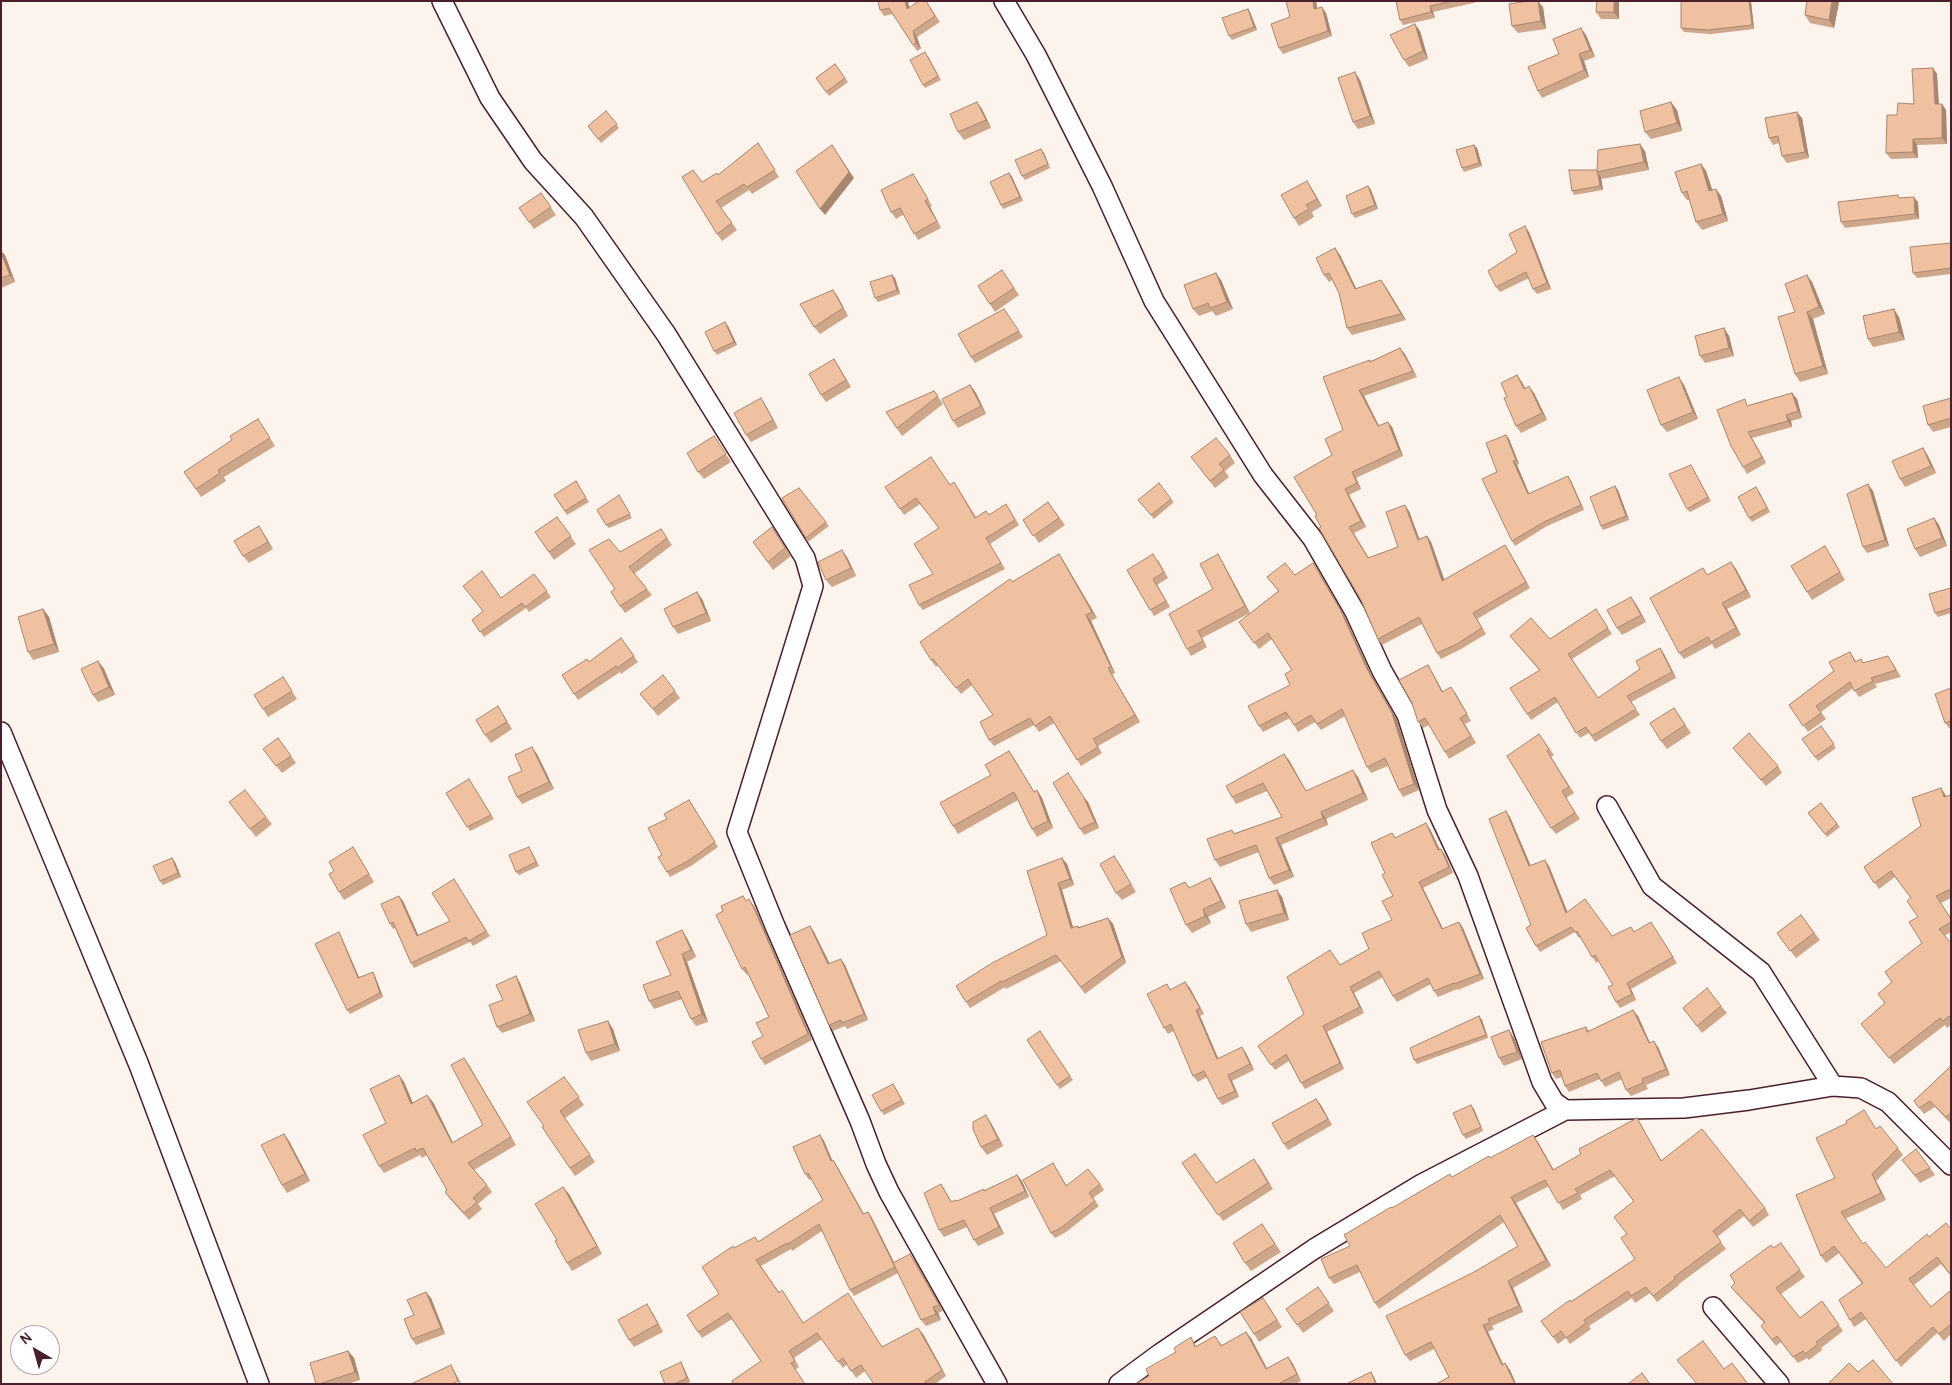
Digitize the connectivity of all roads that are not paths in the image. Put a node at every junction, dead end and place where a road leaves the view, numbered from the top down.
1 (442, 1) edge
2 (1004, 1) edge
3 (1, 732) edge
4 (1607, 806) dead end
5 (1833, 1086) junction
6 (1565, 1110) junction
7 (1951, 1165) edge
8 (1713, 1307) dead end
9 (259, 1384) edge
10 (997, 1384) edge
11 (1119, 1384) edge
12 (1778, 1384) edge

1 - 10 street
2 - 6 street
3 - 9 street
4 - 5 street
5 - 6 street
5 - 7 street
6 - 11 street
8 - 12 street

